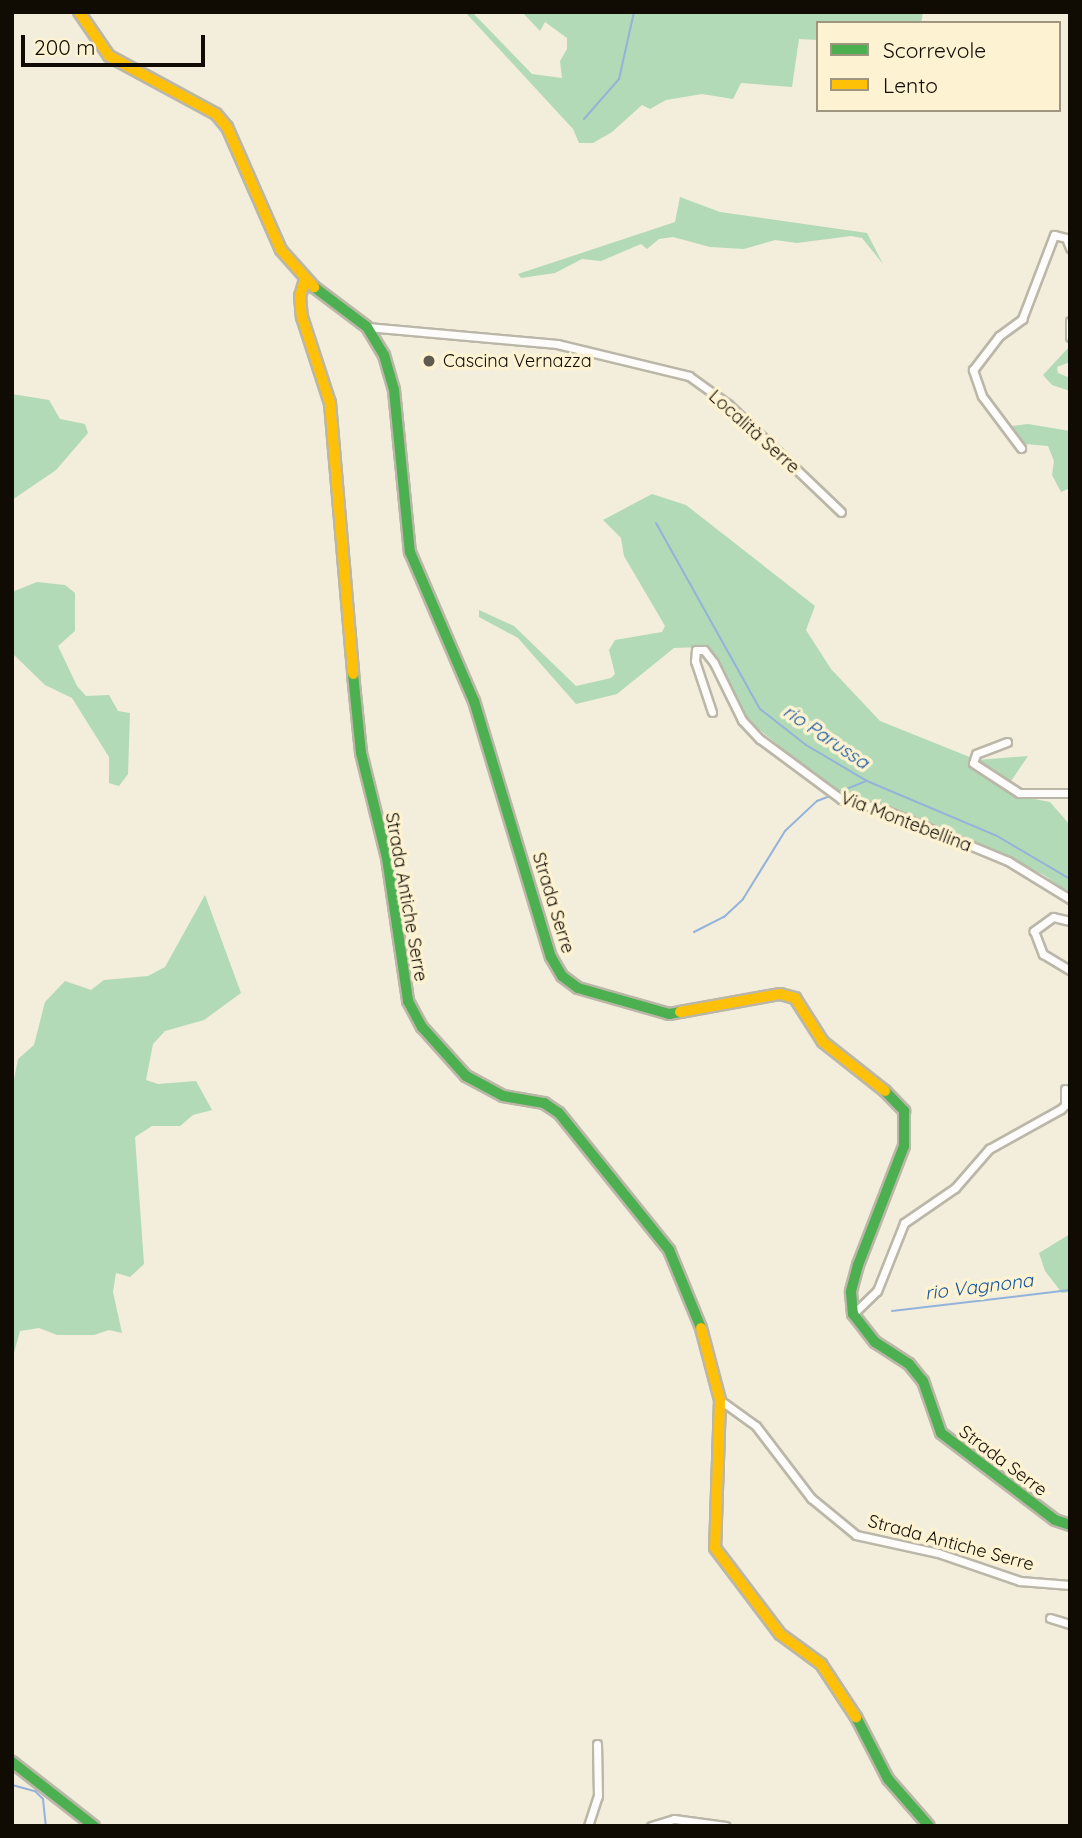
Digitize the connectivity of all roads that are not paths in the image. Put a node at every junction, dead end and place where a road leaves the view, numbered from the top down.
1 (79, 12) edge
2 (1070, 248) edge
3 (305, 280) junction
4 (1070, 321) edge
5 (367, 327) junction
6 (1070, 337) edge
7 (1021, 448) dead end
8 (841, 512) dead end
9 (712, 712) dead end
10 (1007, 742) dead end
11 (1070, 793) edge
12 (1070, 899) edge
13 (1070, 921) edge
14 (1070, 970) edge
15 (1068, 1091) edge
16 (853, 1314) junction
17 (720, 1400) junction
18 (1070, 1525) edge
19 (1070, 1585) edge
20 (1050, 1618) dead end
21 (1070, 1624) edge
22 (597, 1744) dead end
23 (12, 1762) edge
24 (94, 1826) edge
25 (588, 1826) edge
26 (651, 1826) edge
27 (726, 1826) edge
28 (929, 1826) edge

1 - 3 main road, Strada Serre
2 - 7 street
3 - 5 main road, Strada Serre
3 - 17 main road, Strada Antiche Serre
4 - 6 street
5 - 8 street, Località Serre
5 - 16 main road, Strada Serre
9 - 12 street, Via Montebellina
10 - 11 street
13 - 14 street
15 - 16 street
16 - 18 main road, Strada Serre
17 - 19 street, Strada Antiche Serre
17 - 28 main road
20 - 21 street
22 - 25 street
23 - 24 main road
26 - 27 street

